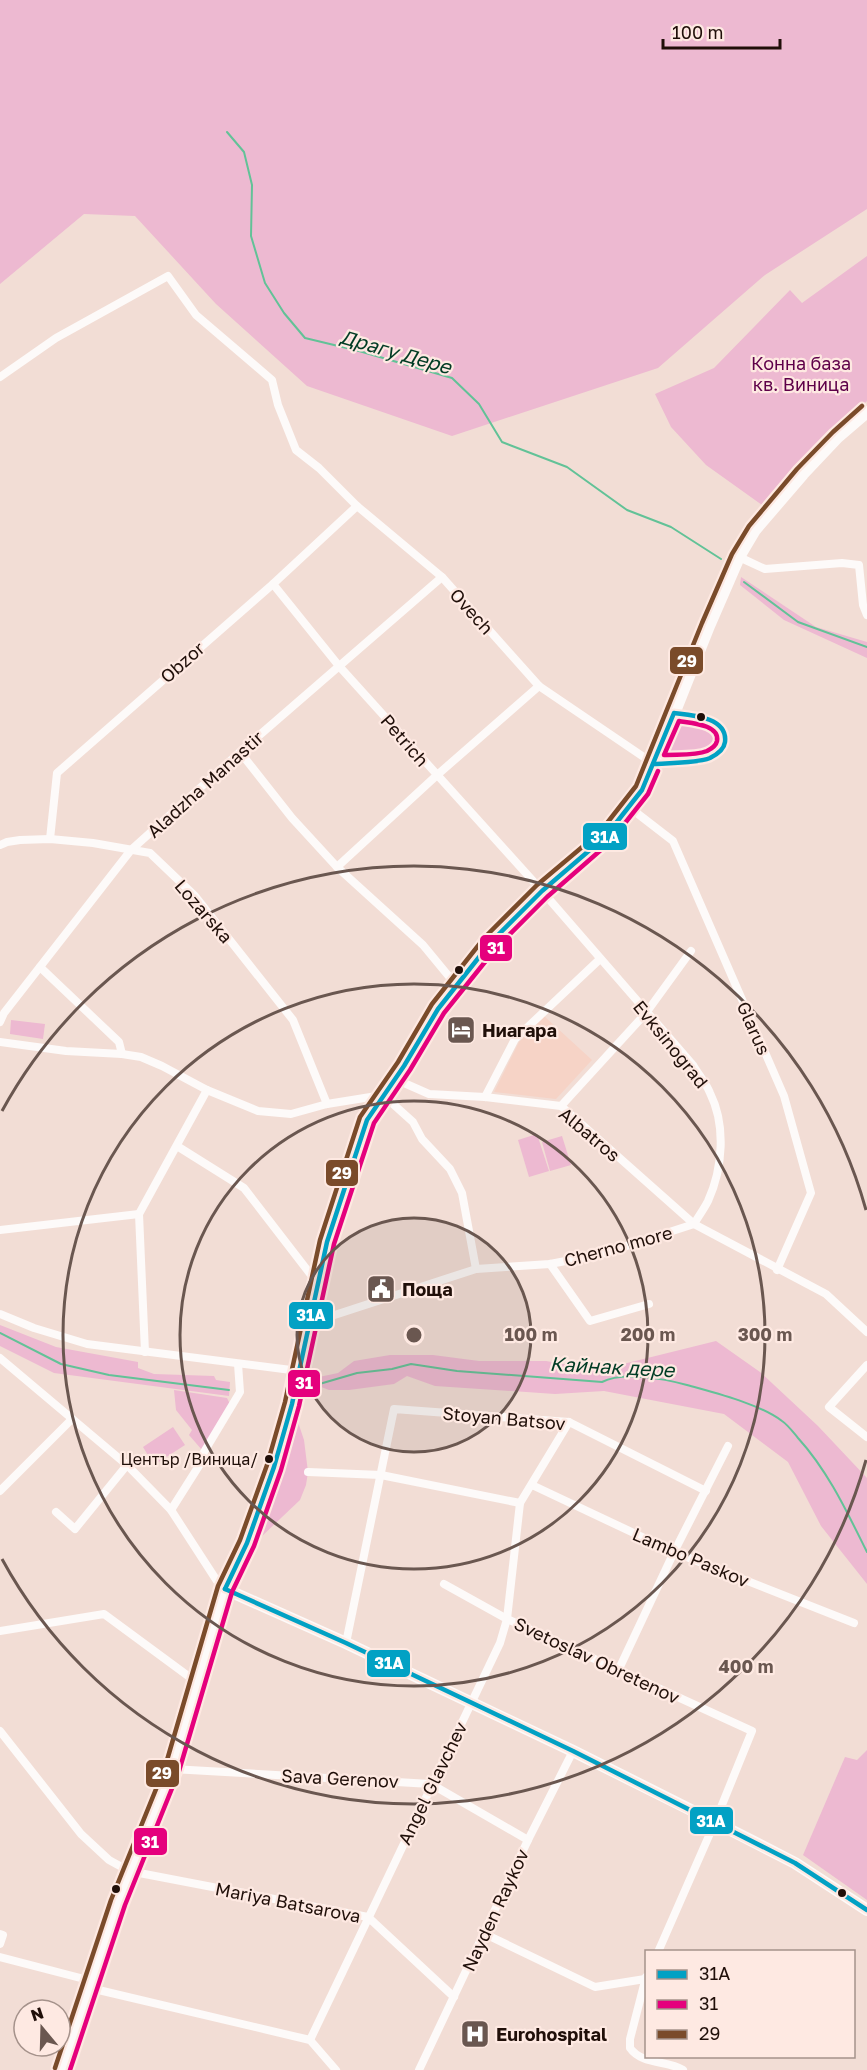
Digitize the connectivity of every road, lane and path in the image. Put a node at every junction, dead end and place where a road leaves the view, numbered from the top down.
1 (0, 377) edge
2 (867, 412) edge
3 (357, 506) junction
4 (739, 557) junction
5 (863, 566) edge
6 (442, 577) junction
7 (273, 584) junction
8 (867, 615) edge
9 (339, 666) junction
10 (539, 686) junction
11 (240, 752) junction
12 (654, 764) junction
13 (436, 776) junction
14 (629, 807) junction
15 (50, 839) junction
16 (0, 845) edge
17 (131, 850) junction
18 (337, 867) junction
19 (542, 891) junction
20 (691, 951) dead end
21 (600, 958) junction
22 (40, 967) junction
23 (456, 985) junction
24 (2, 1010) edge
25 (646, 1013) junction
26 (0, 1022) edge
27 (0, 1042) edge
28 (122, 1054) junction
29 (395, 1079) junction
30 (207, 1090) junction
31 (383, 1095) junction
32 (486, 1097) junction
33 (327, 1104) junction
34 (561, 1106) junction
35 (177, 1146) junction
36 (139, 1214) junction
37 (694, 1224) junction
38 (0, 1230) edge
39 (550, 1264) junction
40 (476, 1269) junction
41 (777, 1270) junction
42 (318, 1284) junction
43 (649, 1304) dead end
44 (0, 1314) edge
45 (310, 1323) junction
46 (867, 1332) edge
47 (145, 1353) junction
48 (0, 1358) edge
49 (238, 1364) junction
50 (867, 1365) edge
51 (299, 1371) junction
52 (72, 1419) junction
53 (569, 1422) junction
54 (867, 1437) edge
55 (728, 1446) dead end
56 (127, 1465) junction
57 (308, 1472) dead end
58 (381, 1475) junction
59 (532, 1485) junction
60 (0, 1491) edge
61 (706, 1491) junction
62 (520, 1503) junction
63 (171, 1510) junction
64 (56, 1512) dead end
65 (674, 1552) junction
66 (444, 1584) dead end
67 (225, 1589) junction
68 (507, 1619) junction
69 (854, 1623) dead end
70 (0, 1631) edge
71 (346, 1643) junction
72 (618, 1671) junction
73 (199, 1684) junction
74 (472, 1703) junction
75 (0, 1731) edge
76 (573, 1751) junction
77 (172, 1768) junction
78 (431, 1784) junction
79 (715, 1822) junction
80 (528, 1840) junction
81 (129, 1871) junction
82 (864, 1908) edge
83 (368, 1917) junction
84 (0, 1934) edge
85 (485, 1934) junction
86 (0, 1944) edge
87 (659, 1950) edge
88 (0, 1957) edge
89 (645, 1978) edge
90 (645, 1982) edge
91 (91, 1984) junction
92 (454, 1997) junction
93 (310, 2040) junction
94 (62, 2070) edge
95 (336, 2070) edge
96 (419, 2070) edge
97 (683, 2070) edge

1 - 3 street, Ovech
2 - 4 street
3 - 6 street, Ovech
3 - 7 street, Obzor
4 - 5 street
4 - 12 street
5 - 8 street
6 - 9 street, Aladzha Manastir
6 - 10 street, Ovech
7 - 9 street, Petrich
7 - 15 street, Obzor
9 - 11 street, Aladzha Manastir
9 - 13 street, Petrich
10 - 12 street, Ovech
10 - 13 street
11 - 17 street, Aladzha Manastir
11 - 18 street
12 - 14 street
13 - 18 street
13 - 19 street, Petrich
14 - 19 street
14 - 41 street, Glarus
15 - 16 street, Lozarska
15 - 17 street, Lozarska
17 - 22 street, Aladzha Manastir
17 - 33 street, Lozarska
18 - 23 street
19 - 21 street, Evksinograd
19 - 23 street
20 - 25 street
21 - 25 street, Evksinograd
21 - 32 street
22 - 24 street, Aladzha Manastir
22 - 28 street
23 - 29 street
24 - 26 street, Aladzha Manastir
25 - 34 street
25 - 37 street, Evksinograd
27 - 28 street
28 - 30 street
29 - 31 street
29 - 32 street, Albatros
30 - 33 street
30 - 35 street
31 - 33 street
31 - 40 street
31 - 42 street
32 - 34 street, Albatros
34 - 37 street, Albatros
35 - 36 street
35 - 42 street
36 - 38 street
36 - 47 street
37 - 39 street, Cherno more
37 - 41 street, Cherno more
39 - 40 street, Cherno more
39 - 43 street
40 - 45 street, Cherno more
41 - 46 street, Cherno more
42 - 45 street
44 - 47 street
45 - 51 street
47 - 49 street
48 - 52 street
49 - 51 street
49 - 63 street
50 - 54 street
51 - 67 street
52 - 56 street
52 - 60 street
53 - 58 street, Stoyan Batsov
53 - 59 street, Angel Glavchev
53 - 61 street, Stoyan Batsov
55 - 61 street
56 - 63 street
56 - 64 street
57 - 58 street
58 - 62 street
58 - 71 street
59 - 62 street, Angel Glavchev
59 - 65 street, Lambo Paskov
61 - 65 street
62 - 68 street, Angel Glavchev
63 - 67 street
65 - 69 street, Lambo Paskov
65 - 72 street
66 - 68 street, Svetoslav Obretenov
67 - 71 street
67 - 73 street
68 - 72 street, Svetoslav Obretenov
68 - 74 street, Angel Glavchev
70 - 73 street
71 - 74 street
72 - 79 street, Svetoslav Obretenov
73 - 77 street
74 - 76 street
74 - 78 street, Angel Glavchev
75 - 81 street
76 - 79 street
76 - 80 street, Nayden Raykov
77 - 78 street, Sava Gerenov
77 - 81 street
78 - 80 street, Sava Gerenov
78 - 83 street, Angel Glavchev
79 - 82 street
79 - 87 street
80 - 85 street, Nayden Raykov
81 - 83 street, Mariya Batsarova
81 - 91 street
83 - 92 street, Mariya Batsarova
83 - 93 street, Angel Glavchev
84 - 86 street
85 - 89 street
85 - 92 street, Nayden Raykov
88 - 91 street
90 - 97 street
91 - 93 street
91 - 94 street
92 - 96 street, Nayden Raykov
93 - 95 street

